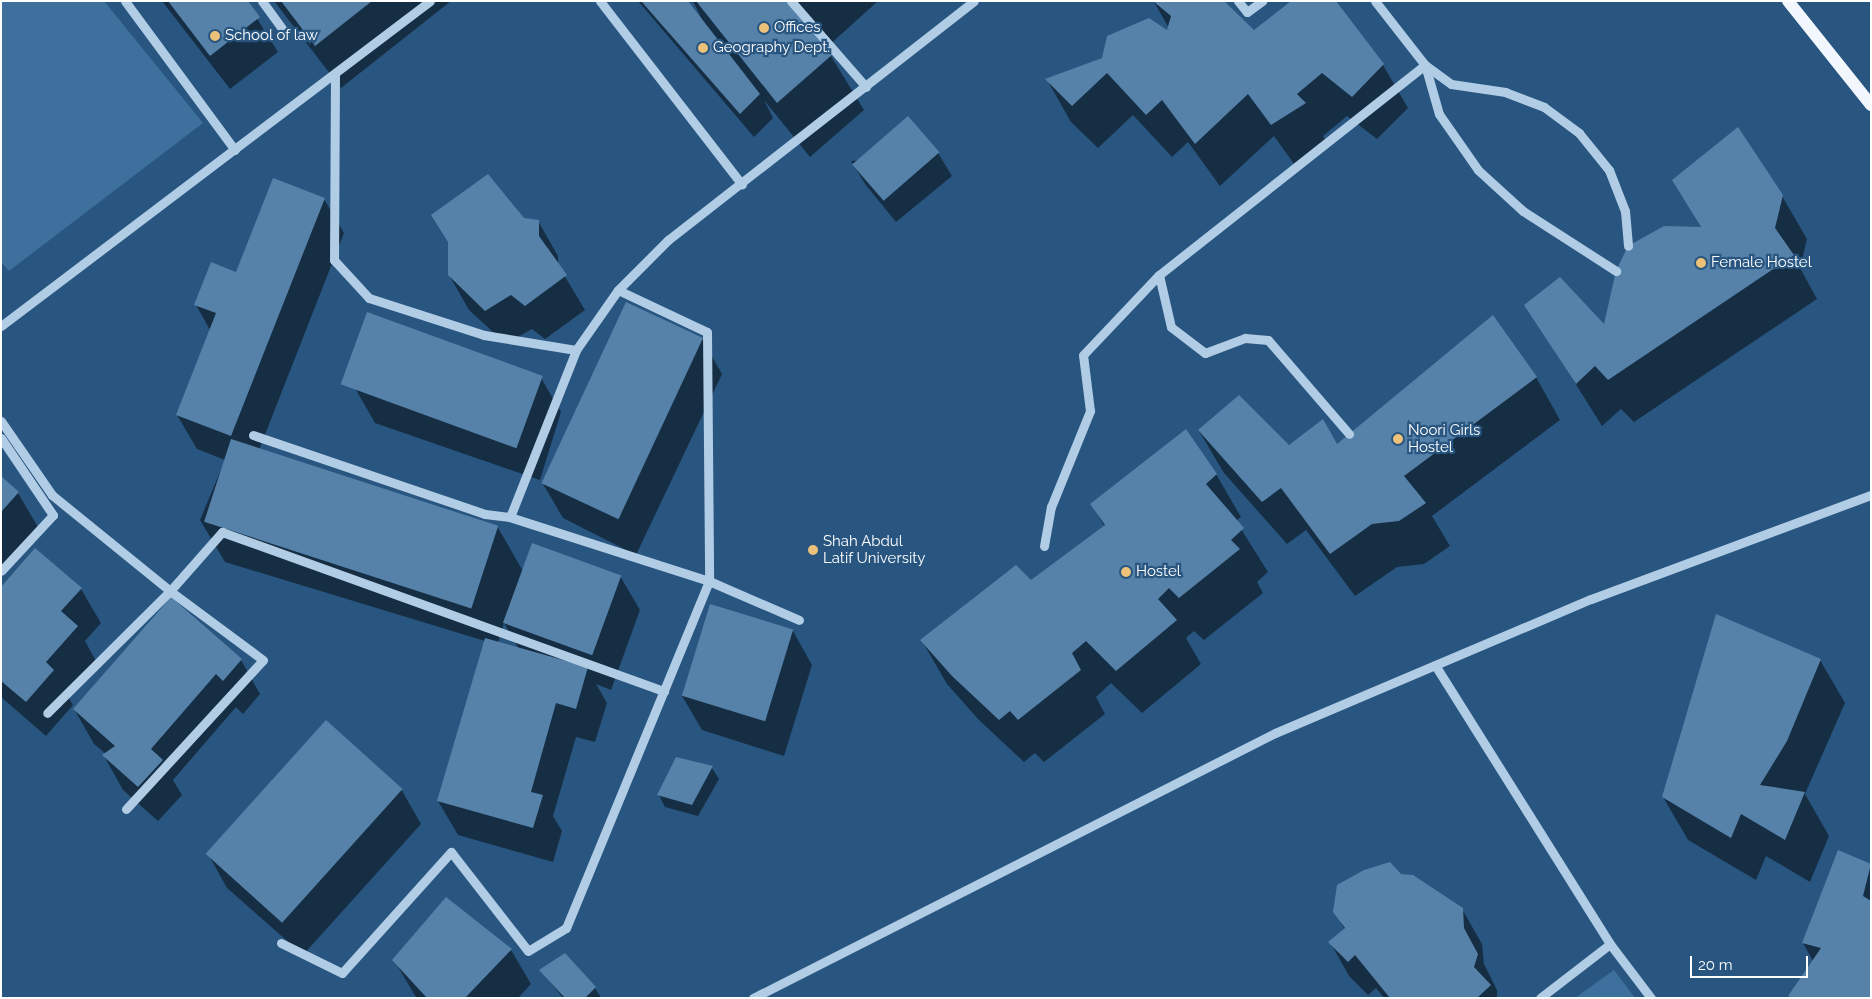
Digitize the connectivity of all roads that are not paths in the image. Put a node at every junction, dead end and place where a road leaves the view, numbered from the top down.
1 (125, 1) edge
2 (262, 1) edge
3 (430, 1) edge
4 (600, 1) edge
5 (791, 1) edge
6 (974, 1) edge
7 (1238, 1) edge
8 (1262, 1) edge
9 (1375, 1) edge
10 (1788, 1) edge
11 (284, 31) dead end
12 (1425, 65) junction
13 (335, 74) junction
14 (866, 87) junction
15 (1871, 105) edge
16 (235, 150) junction
17 (742, 185) junction
18 (1628, 246) dead end
19 (1616, 271) dead end
20 (1159, 275) junction
21 (618, 290) junction
22 (1, 326) edge
23 (576, 350) junction
24 (1, 421) edge
25 (1349, 434) dead end
26 (252, 435) dead end
27 (1, 438) edge
28 (1871, 495) edge
29 (510, 517) junction
30 (1044, 546) dead end
31 (1, 571) edge
32 (710, 581) junction
33 (170, 591) junction
34 (799, 620) dead end
35 (1435, 665) junction
36 (664, 691) junction
37 (47, 713) dead end
38 (126, 808) dead end
39 (281, 943) dead end
40 (1610, 944) junction
41 (753, 998) edge
42 (1540, 998) edge
43 (1651, 998) edge

1 - 16 street
2 - 11 street
3 - 13 street
4 - 17 street
5 - 14 street
6 - 14 street
7 - 8 street
9 - 12 street
10 - 15 main road
12 - 18 street
12 - 19 street
12 - 20 street
13 - 16 street
13 - 23 street
14 - 17 street
16 - 22 street
17 - 21 street
20 - 25 street
20 - 30 street
21 - 23 street
21 - 32 street
23 - 29 street
24 - 33 street
26 - 29 street
27 - 31 street
28 - 35 street
29 - 32 street
32 - 34 street
32 - 36 street
33 - 36 street
33 - 37 street
33 - 38 street
35 - 40 street
35 - 41 street
36 - 39 street
40 - 42 street
40 - 43 street

